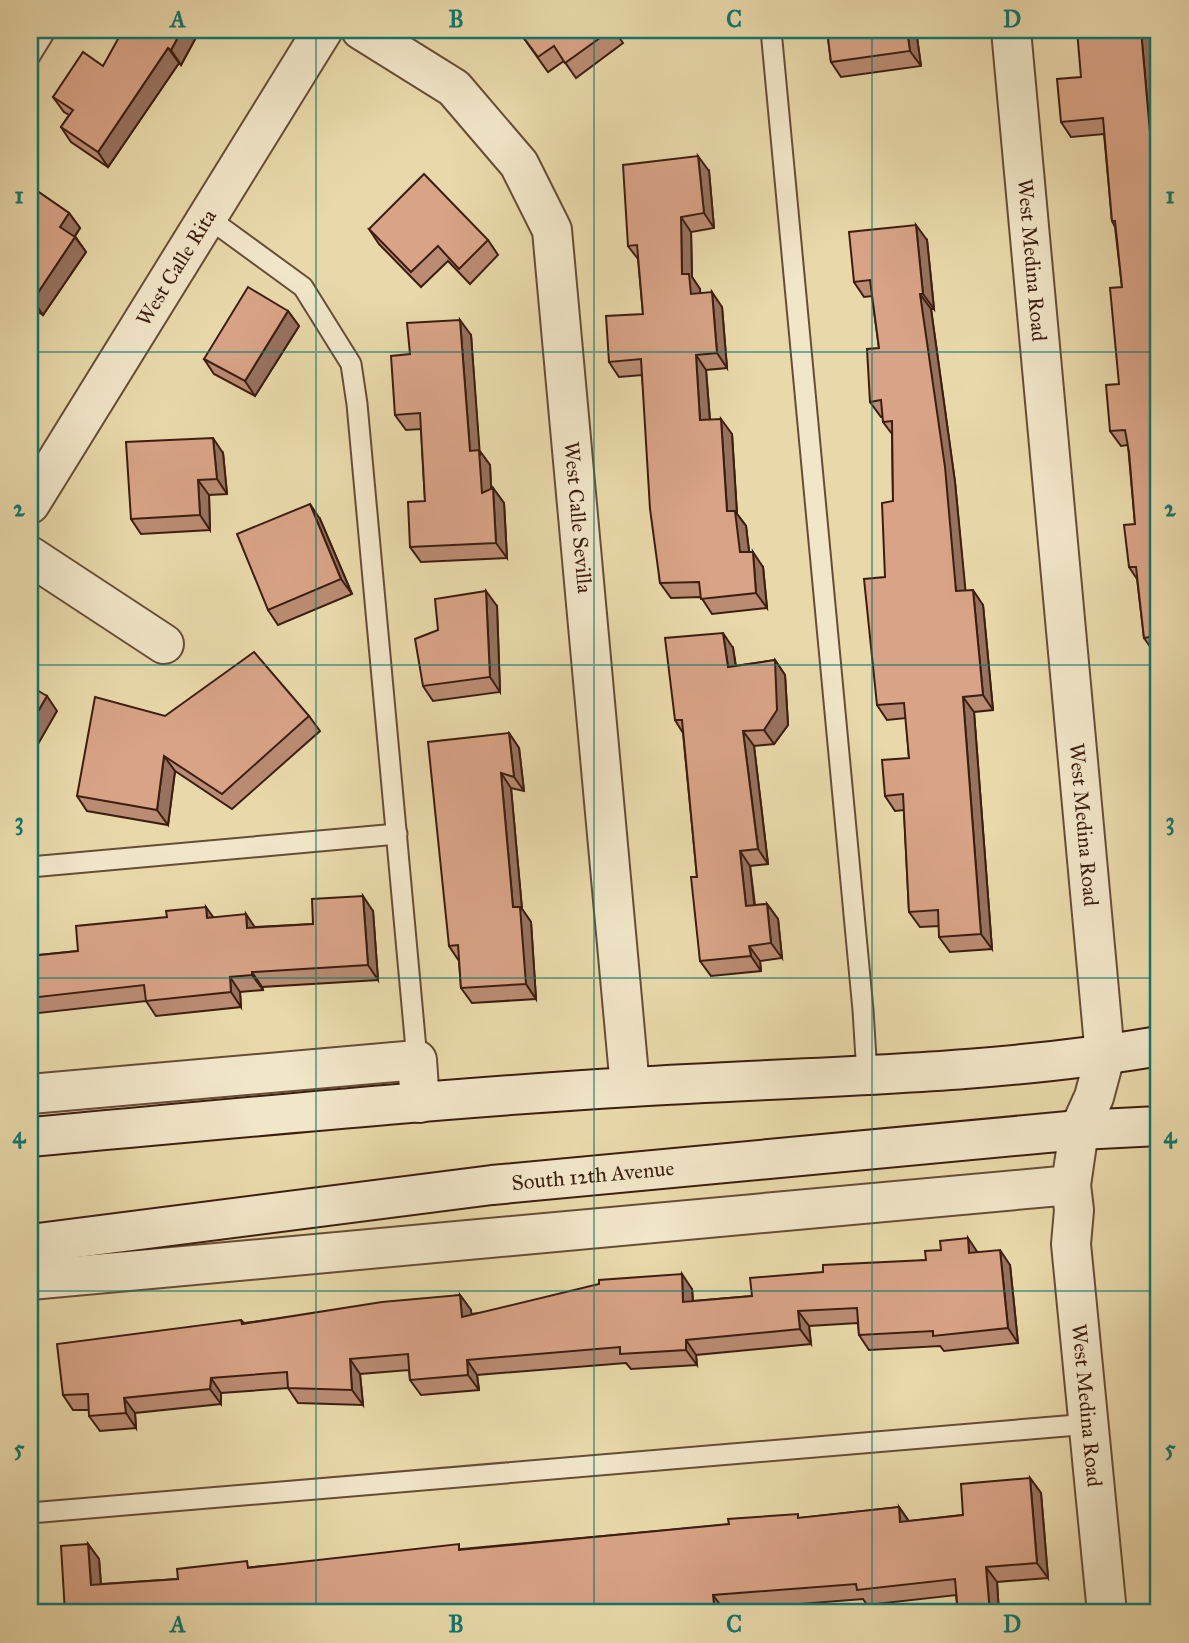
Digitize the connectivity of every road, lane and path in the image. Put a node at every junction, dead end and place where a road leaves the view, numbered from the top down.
1 (46, 30) edge
2 (323, 30) edge
3 (361, 30) edge
4 (771, 30) edge
5 (1011, 30) edge
6 (30, 55) edge
7 (207, 217) junction
8 (30, 504) edge
9 (30, 556) edge
10 (164, 644) dead end
11 (397, 834) junction
12 (30, 867) edge
13 (1159, 1046) edge
14 (1105, 1056) junction
15 (416, 1060) junction
16 (867, 1075) junction
17 (630, 1087) junction
18 (30, 1094) edge
19 (420, 1102) junction
20 (1159, 1126) edge
21 (1079, 1130) junction
22 (30, 1137) edge
23 (1071, 1185) junction
24 (30, 1244) edge
25 (30, 1280) edge
26 (1089, 1424) junction
27 (30, 1513) edge
28 (1107, 1613) edge

1 - 6 lane
2 - 7 street, West Calle Rita
3 - 17 street, West Calle Sevilla
4 - 16 lane
5 - 14 street, West Medina Road
7 - 8 street, West Calle Rita
7 - 11 lane
9 - 10 street
11 - 12 lane
11 - 15 lane
13 - 14 street
14 - 16 street
14 - 21 street, West Medina Road
15 - 18 street
15 - 19 street
16 - 17 street
17 - 19 street
19 - 22 street
20 - 21 street, South 12th Avenue
21 - 23 street, West Medina Road
21 - 24 street, South 12th Avenue
23 - 25 street
23 - 26 street, West Medina Road
26 - 27 lane
26 - 28 street, West Medina Road

